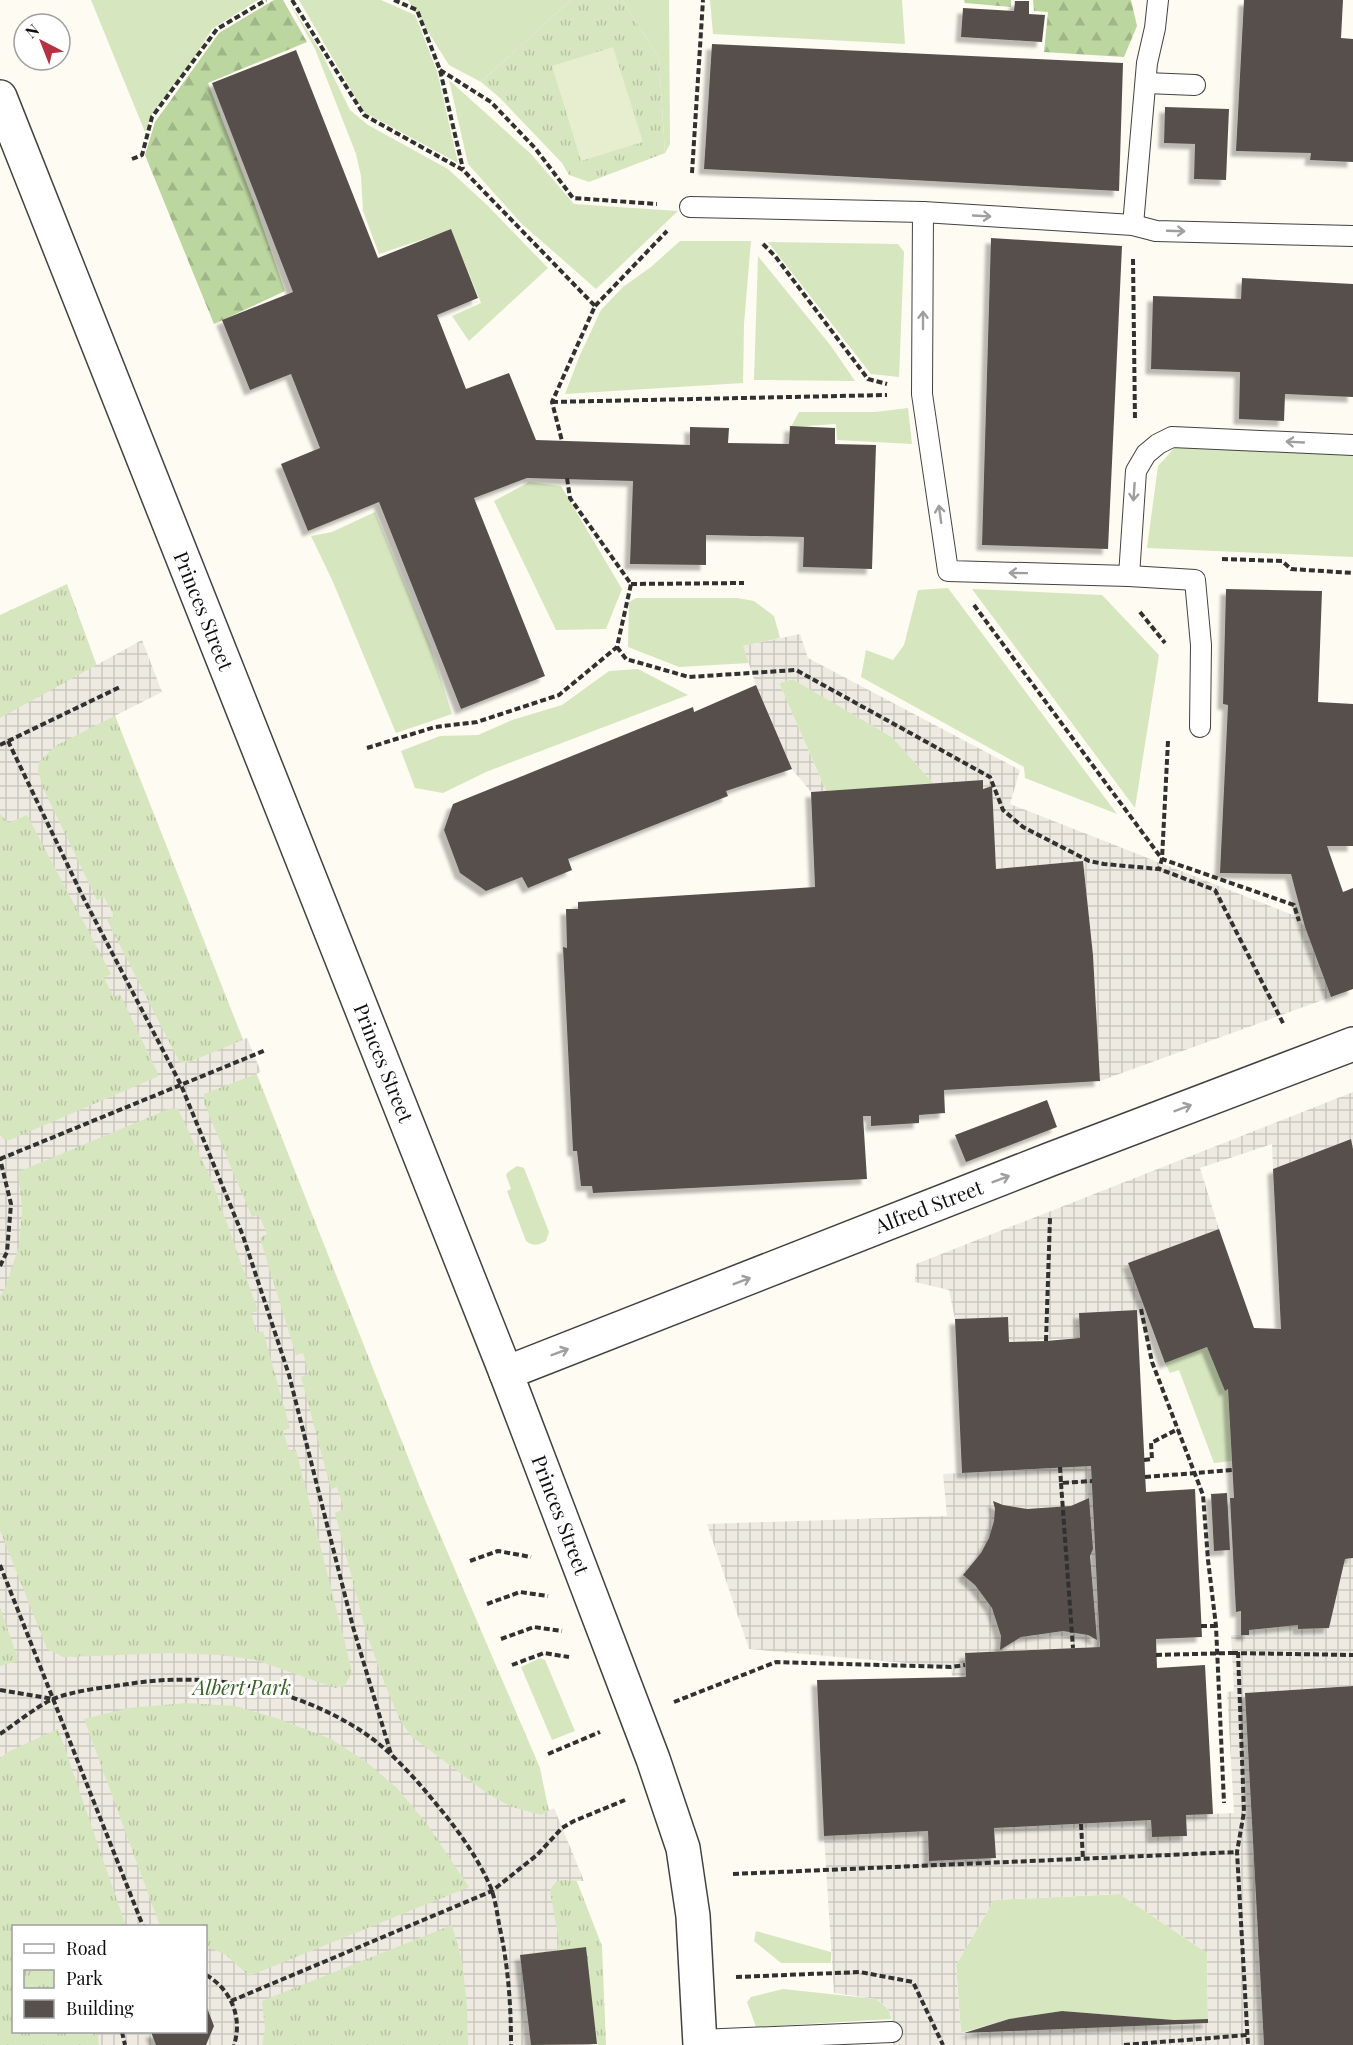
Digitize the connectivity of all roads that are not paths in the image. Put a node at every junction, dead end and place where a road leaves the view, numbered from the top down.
1 (1158, 0) edge
2 (1146, 83) junction
3 (1195, 85) dead end
4 (0, 97) edge
5 (690, 207) road end
6 (924, 213) junction
7 (1133, 225) junction
8 (1353, 236) edge
9 (1353, 445) edge
10 (1129, 576) junction
11 (1200, 727) dead end
12 (1353, 1044) edge
13 (506, 1373) junction
14 (892, 2032) dead end
15 (699, 2042) edge

1 - 2 lane
2 - 3 lane
2 - 7 lane
4 - 13 street, Princes Street
5 - 6 lane
6 -> 7 lane
10 -> 6 lane
7 -> 8 lane
9 -> 10 lane
10 - 11 lane
13 -> 12 street, Alfred Street
13 - 15 street, Princes Street
14 - 15 lane

